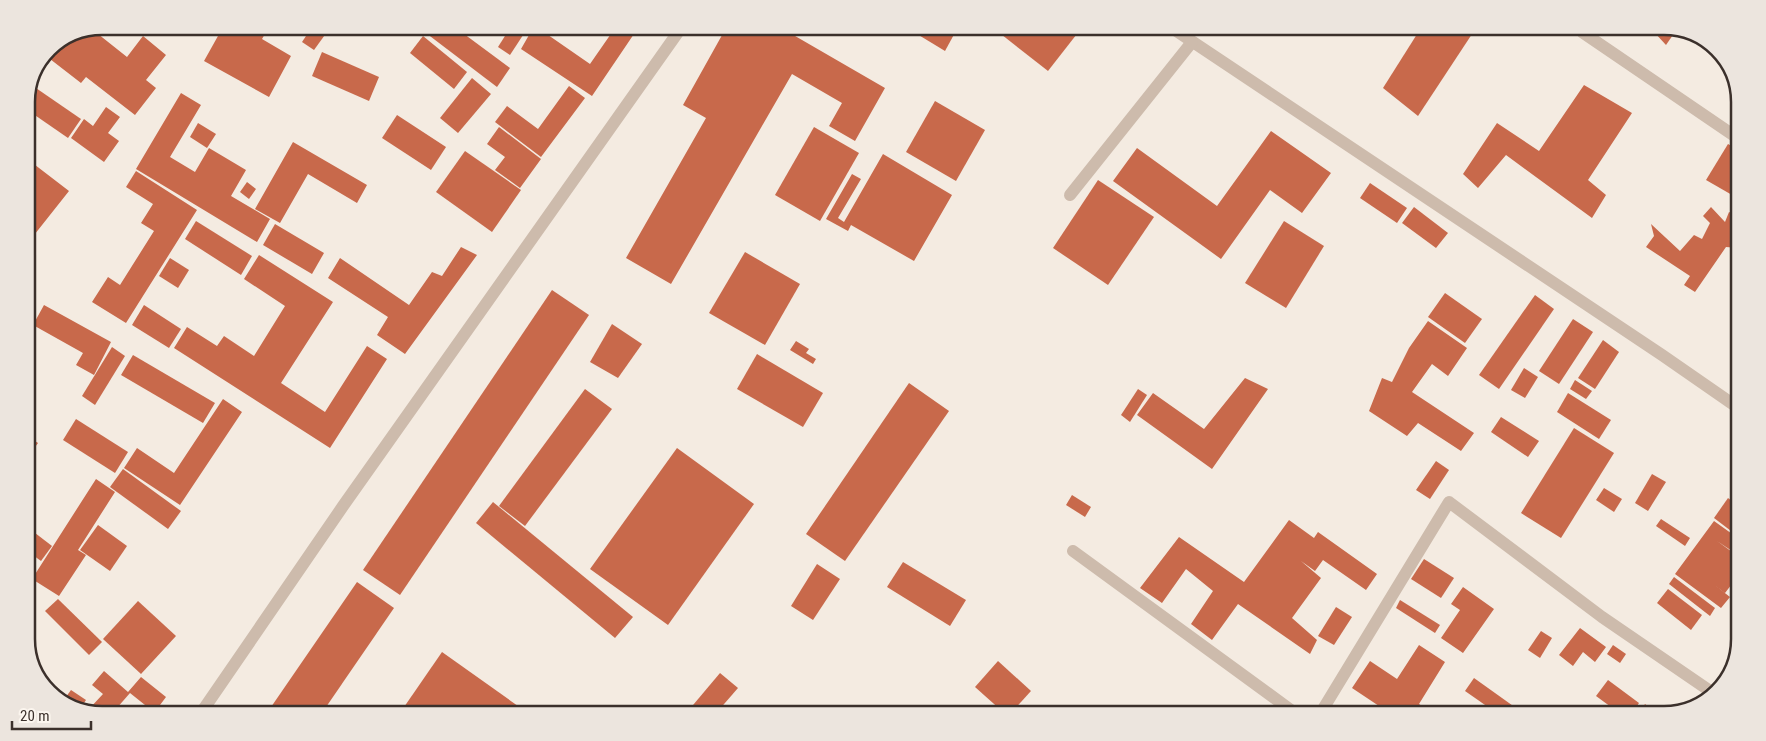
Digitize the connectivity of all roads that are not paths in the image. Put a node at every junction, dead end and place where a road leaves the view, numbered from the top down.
1 (676, 35) edge
2 (1182, 35) edge
3 (1586, 35) edge
4 (1192, 42) junction
5 (1731, 134) edge
6 (1070, 195) dead end
7 (1731, 403) edge
8 (1073, 551) dead end
9 (1708, 689) edge
10 (206, 706) edge
11 (1285, 706) edge
12 (1325, 706) edge

1 - 10 street
2 - 4 street
3 - 5 street
4 - 6 street
4 - 7 street
8 - 11 street
9 - 12 street

